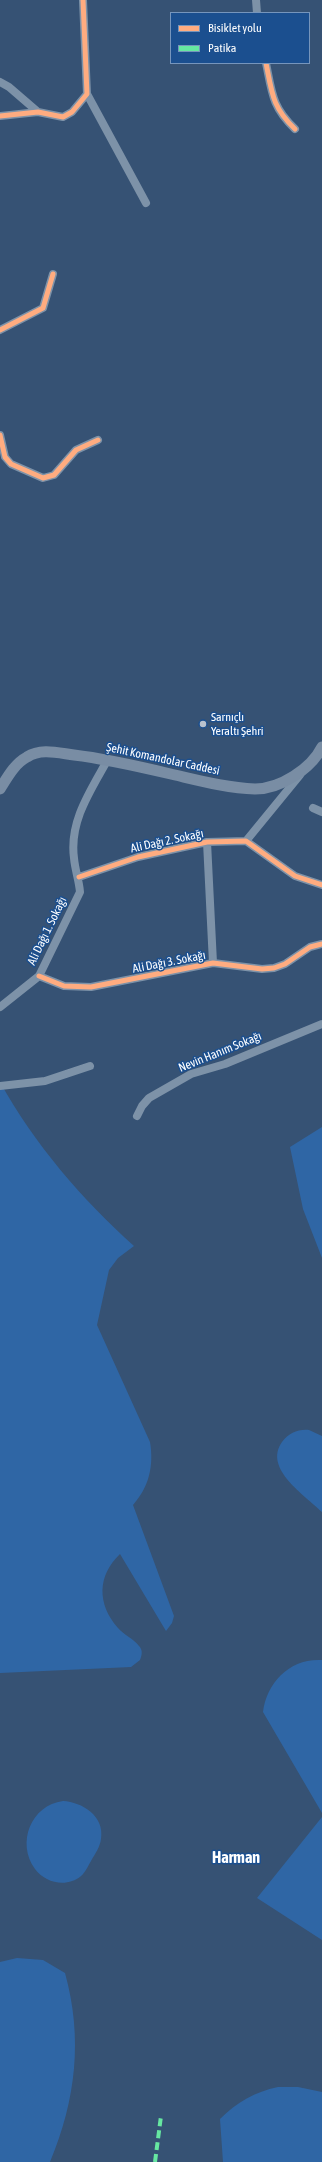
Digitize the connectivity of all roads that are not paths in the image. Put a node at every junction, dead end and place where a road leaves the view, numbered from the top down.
1 (83, 0) edge
2 (256, 0) edge
3 (257, 12) edge
4 (266, 64) edge
5 (0, 82) edge
6 (87, 94) junction
7 (38, 112) junction
8 (0, 116) edge
9 (295, 129) dead end
10 (146, 203) dead end
11 (53, 274) dead end
12 (0, 330) edge
13 (0, 435) edge
14 (98, 440) dead end
15 (321, 750) edge
16 (108, 759) junction
17 (308, 765) junction
18 (0, 789) edge
19 (313, 808) dead end
20 (322, 812) edge
21 (246, 841) junction
22 (207, 842) junction
23 (79, 877) junction
24 (322, 885) edge
25 (322, 944) edge
26 (213, 963) junction
27 (39, 976) junction
28 (0, 1007) edge
29 (322, 1024) edge
30 (90, 1066) dead end
31 (0, 1086) edge
32 (137, 1116) dead end

1 - 6 street
2 - 3 street
4 - 9 street
5 - 7 street
6 - 7 street
6 - 10 street
7 - 8 street
11 - 12 street
13 - 14 street
15 - 17 main road, Şehit Komandolar Caddesi
16 - 17 main road, Şehit Komandolar Caddesi
16 - 18 main road, Şehit Komandolar Caddesi
16 - 23 street, Ali Dağı 1. Sokağı
17 - 21 street
19 - 20 street
21 - 22 street, Ali Dağı 2. Sokağı
21 - 24 street
22 - 23 street, Ali Dağı 2. Sokağı
22 - 26 street
23 - 27 street, Ali Dağı 1. Sokağı
25 - 26 street, Ali Dağı 3. Sokağı
26 - 27 street, Ali Dağı 3. Sokağı
27 - 28 street, Ali Dağı 1. Sokağı
29 - 32 street, Nevin Hanım Sokağı
30 - 31 street

